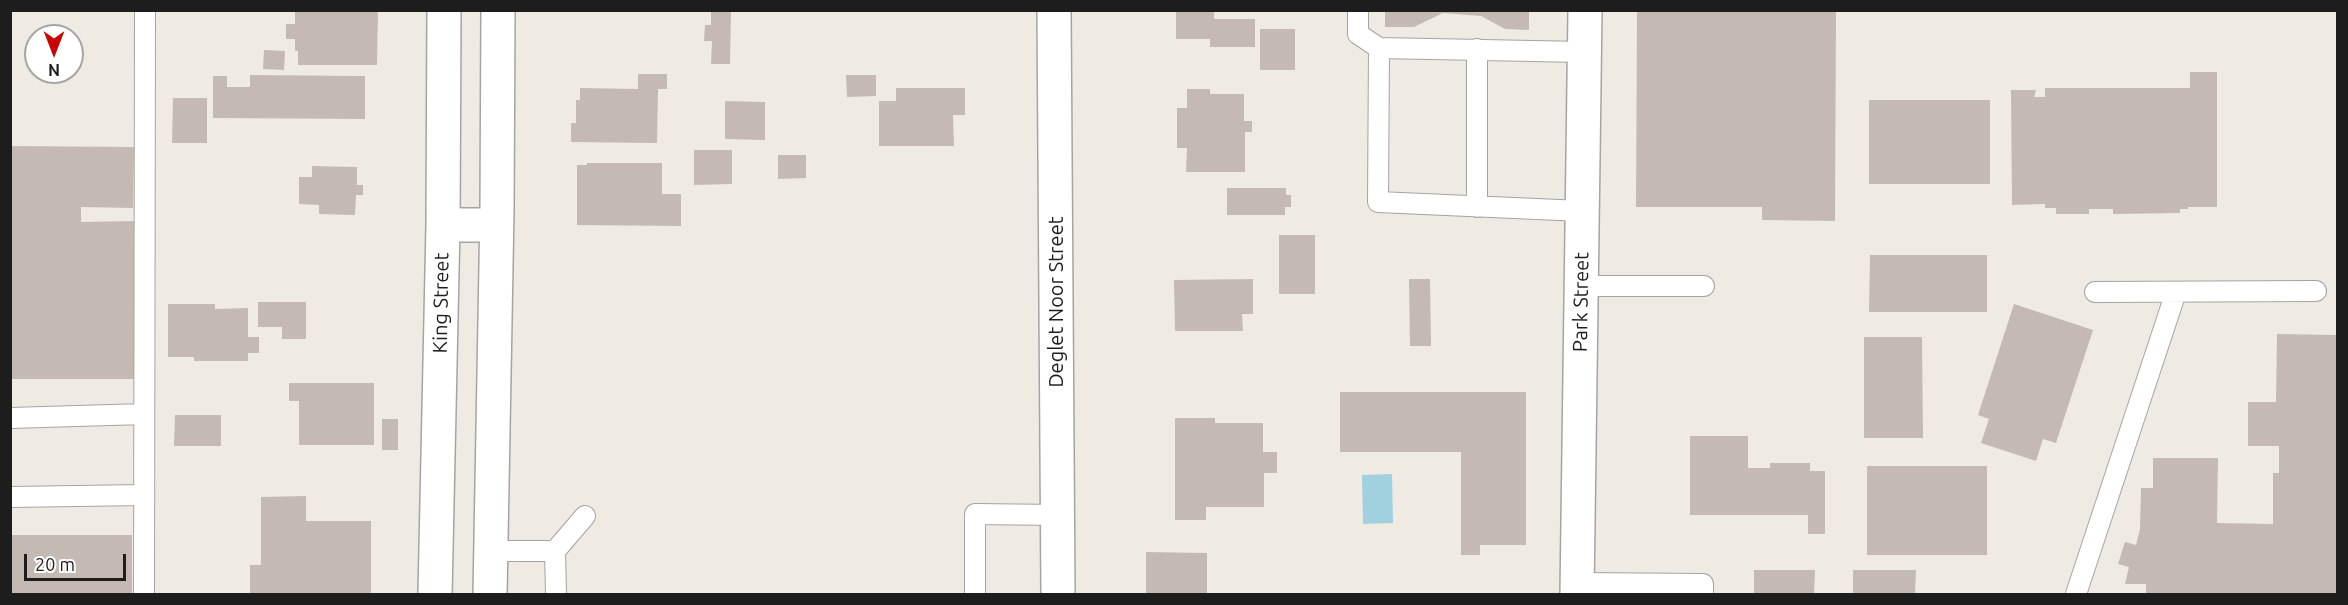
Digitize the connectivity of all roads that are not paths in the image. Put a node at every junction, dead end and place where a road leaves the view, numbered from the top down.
1 (145, 10) edge
2 (444, 10) edge
3 (498, 10) edge
4 (1054, 10) edge
5 (1358, 10) edge
6 (1585, 10) edge
7 (1379, 48) junction
8 (1477, 49) junction
9 (1584, 52) junction
10 (1477, 207) junction
11 (1582, 211) junction
12 (443, 225) junction
13 (496, 225) junction
14 (1581, 286) junction
15 (1704, 286) dead end
16 (2316, 291) dead end
17 (2095, 292) dead end
18 (2176, 292) junction
19 (144, 414) junction
20 (10, 418) edge
21 (144, 495) junction
22 (10, 497) edge
23 (1058, 515) junction
24 (585, 516) dead end
25 (491, 551) junction
26 (555, 551) junction
27 (1577, 589) edge
28 (144, 594) edge
29 (435, 594) edge
30 (490, 594) edge
31 (556, 594) edge
32 (975, 594) edge
33 (1058, 594) edge
34 (1703, 594) edge
35 (2076, 594) edge

1 - 19 lane
2 - 12 street, King Street
3 - 13 street
4 - 23 street, Deglet Noor Street
5 - 7 lane
6 - 9 street, Park Street
7 - 8 lane
7 - 10 lane
8 - 9 lane
8 - 10 lane
9 - 11 street, Park Street
10 - 11 lane
11 - 14 street, Park Street
12 - 13 street
12 - 29 street, King Street
13 - 25 street
14 - 15 lane
14 - 27 street, Park Street
16 - 18 lane
17 - 18 lane
18 - 35 lane
19 - 20 lane
19 - 21 lane
21 - 22 lane
21 - 28 lane
23 - 32 lane
23 - 33 street, Deglet Noor Street
24 - 26 lane
25 - 26 lane
25 - 30 street
26 - 31 lane
27 - 34 lane

